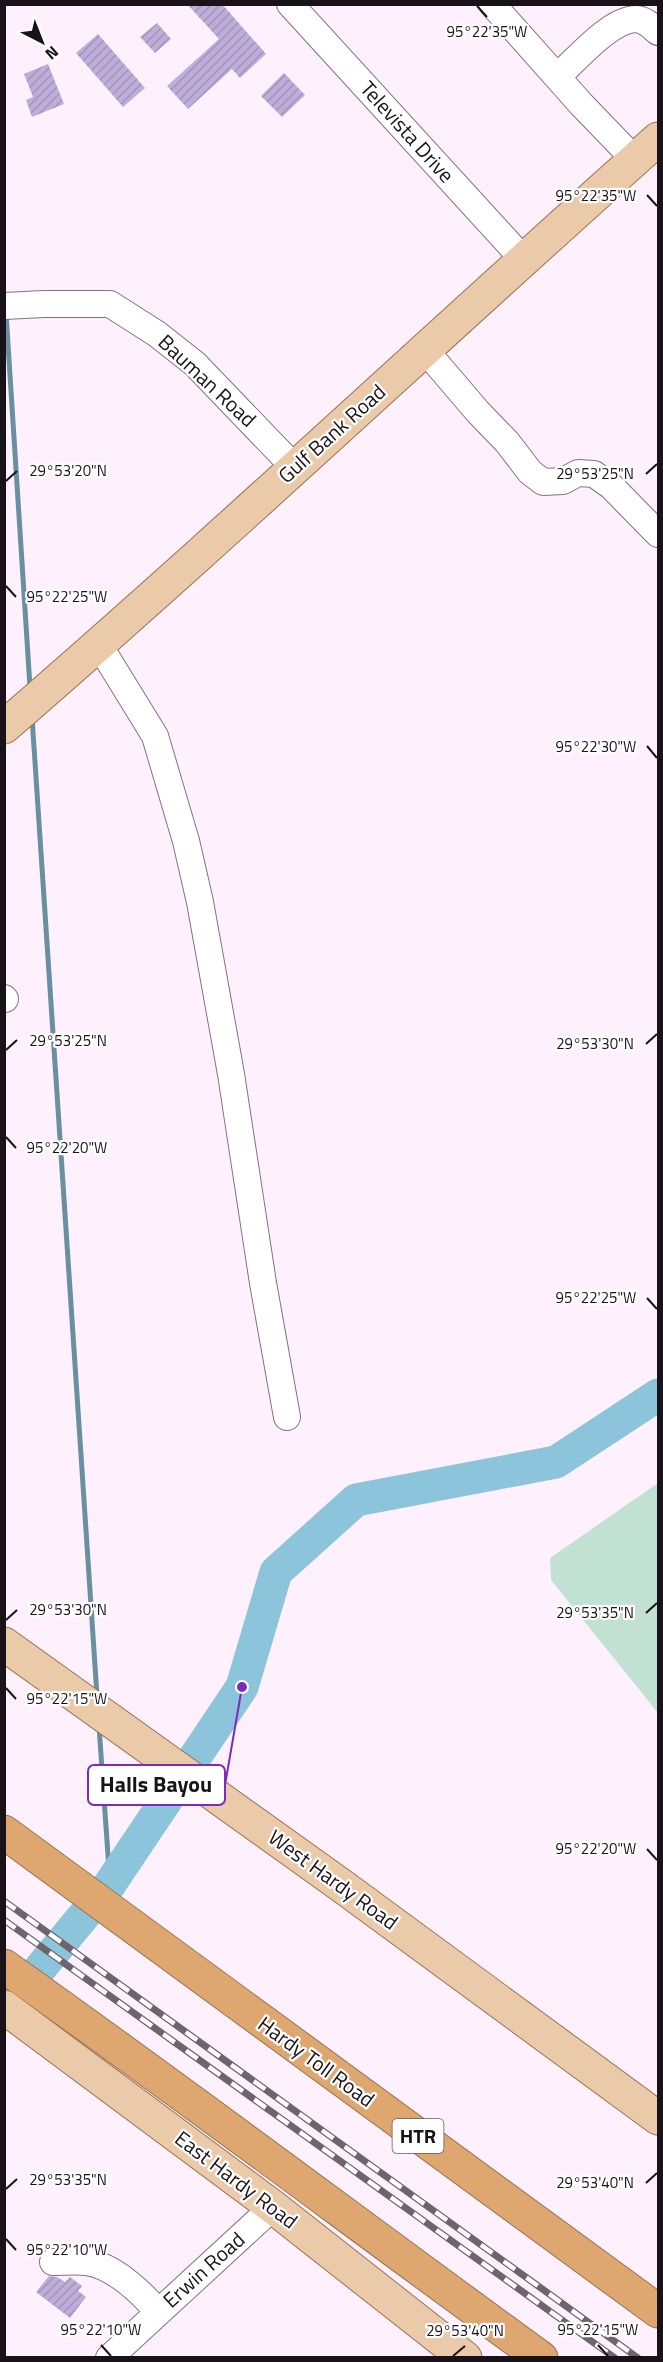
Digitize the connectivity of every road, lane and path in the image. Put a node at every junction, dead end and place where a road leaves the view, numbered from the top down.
1 (290, 4) edge
2 (492, 4) edge
3 (658, 32) edge
4 (557, 77) junction
5 (647, 150) edge
6 (523, 259) junction
7 (4, 306) edge
8 (426, 350) junction
9 (294, 467) junction
10 (658, 534) edge
11 (88, 655) junction
12 (6, 726) edge
13 (287, 1417) dead end
14 (4, 1644) edge
15 (4, 1832) edge
16 (4, 1966) edge
17 (4, 2007) edge
18 (658, 2118) edge
19 (273, 2207) junction
20 (346, 2217) junction
21 (53, 2262) dead end
22 (658, 2311) edge
23 (159, 2312) junction
24 (109, 2358) edge
25 (465, 2358) edge
26 (516, 2358) edge
27 (541, 2358) edge

1 - 6 street, Televista Drive
2 - 4 street
3 - 4 street
4 - 5 street
5 - 6 main road, Gulf Bank Road
6 - 8 main road, Gulf Bank Road
7 - 9 street, Bauman Road
8 - 9 main road, Gulf Bank Road
8 - 10 street
9 - 11 main road, Gulf Bank Road
11 - 12 main road, Gulf Bank Road
11 - 13 street
14 - 18 main road, West Hardy Road
15 - 22 highway, Hardy Toll Road / HTR
16 - 20 highway
17 - 19 main road, East Hardy Road
19 - 23 street, Erwin Road
19 - 25 main road, East Hardy Road
20 - 26 highway
20 - 27 highway
21 - 23 street
23 - 24 street, Erwin Road

